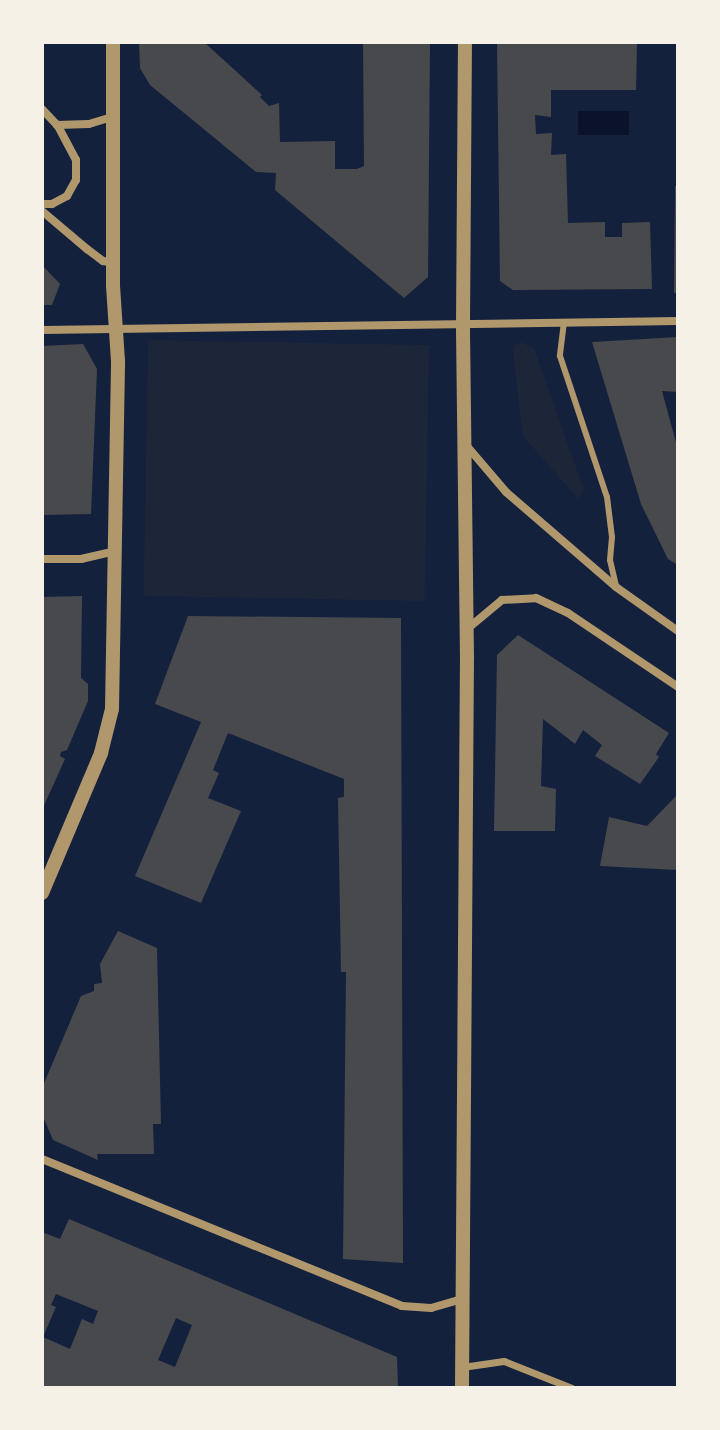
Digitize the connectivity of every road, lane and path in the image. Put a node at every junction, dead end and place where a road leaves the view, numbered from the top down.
1 (113, 42) edge
2 (465, 42) edge
3 (42, 109) edge
4 (112, 117) junction
5 (57, 125) junction
6 (42, 204) edge
7 (42, 211) edge
8 (114, 263) junction
9 (678, 321) edge
10 (564, 322) junction
11 (463, 324) junction
12 (116, 329) junction
13 (42, 330) edge
14 (463, 441) junction
15 (116, 551) junction
16 (42, 559) edge
17 (616, 587) junction
18 (465, 630) junction
19 (678, 631) edge
20 (678, 687) edge
21 (42, 893) edge
22 (42, 1159) edge
23 (462, 1299) junction
24 (462, 1367) junction
25 (462, 1388) edge
26 (572, 1388) edge

1 - 4 street
2 - 11 street
3 - 5 street
4 - 5 street
4 - 8 street
5 - 6 street
7 - 8 street
8 - 12 street
9 - 10 street
10 - 11 street
10 - 17 lane
11 - 12 street
11 - 14 street
12 - 13 street
12 - 15 street
14 - 17 street
14 - 18 street
15 - 16 street
15 - 21 street
17 - 19 street
18 - 20 street
18 - 23 street
22 - 23 street
23 - 24 street
24 - 25 street
24 - 26 street

